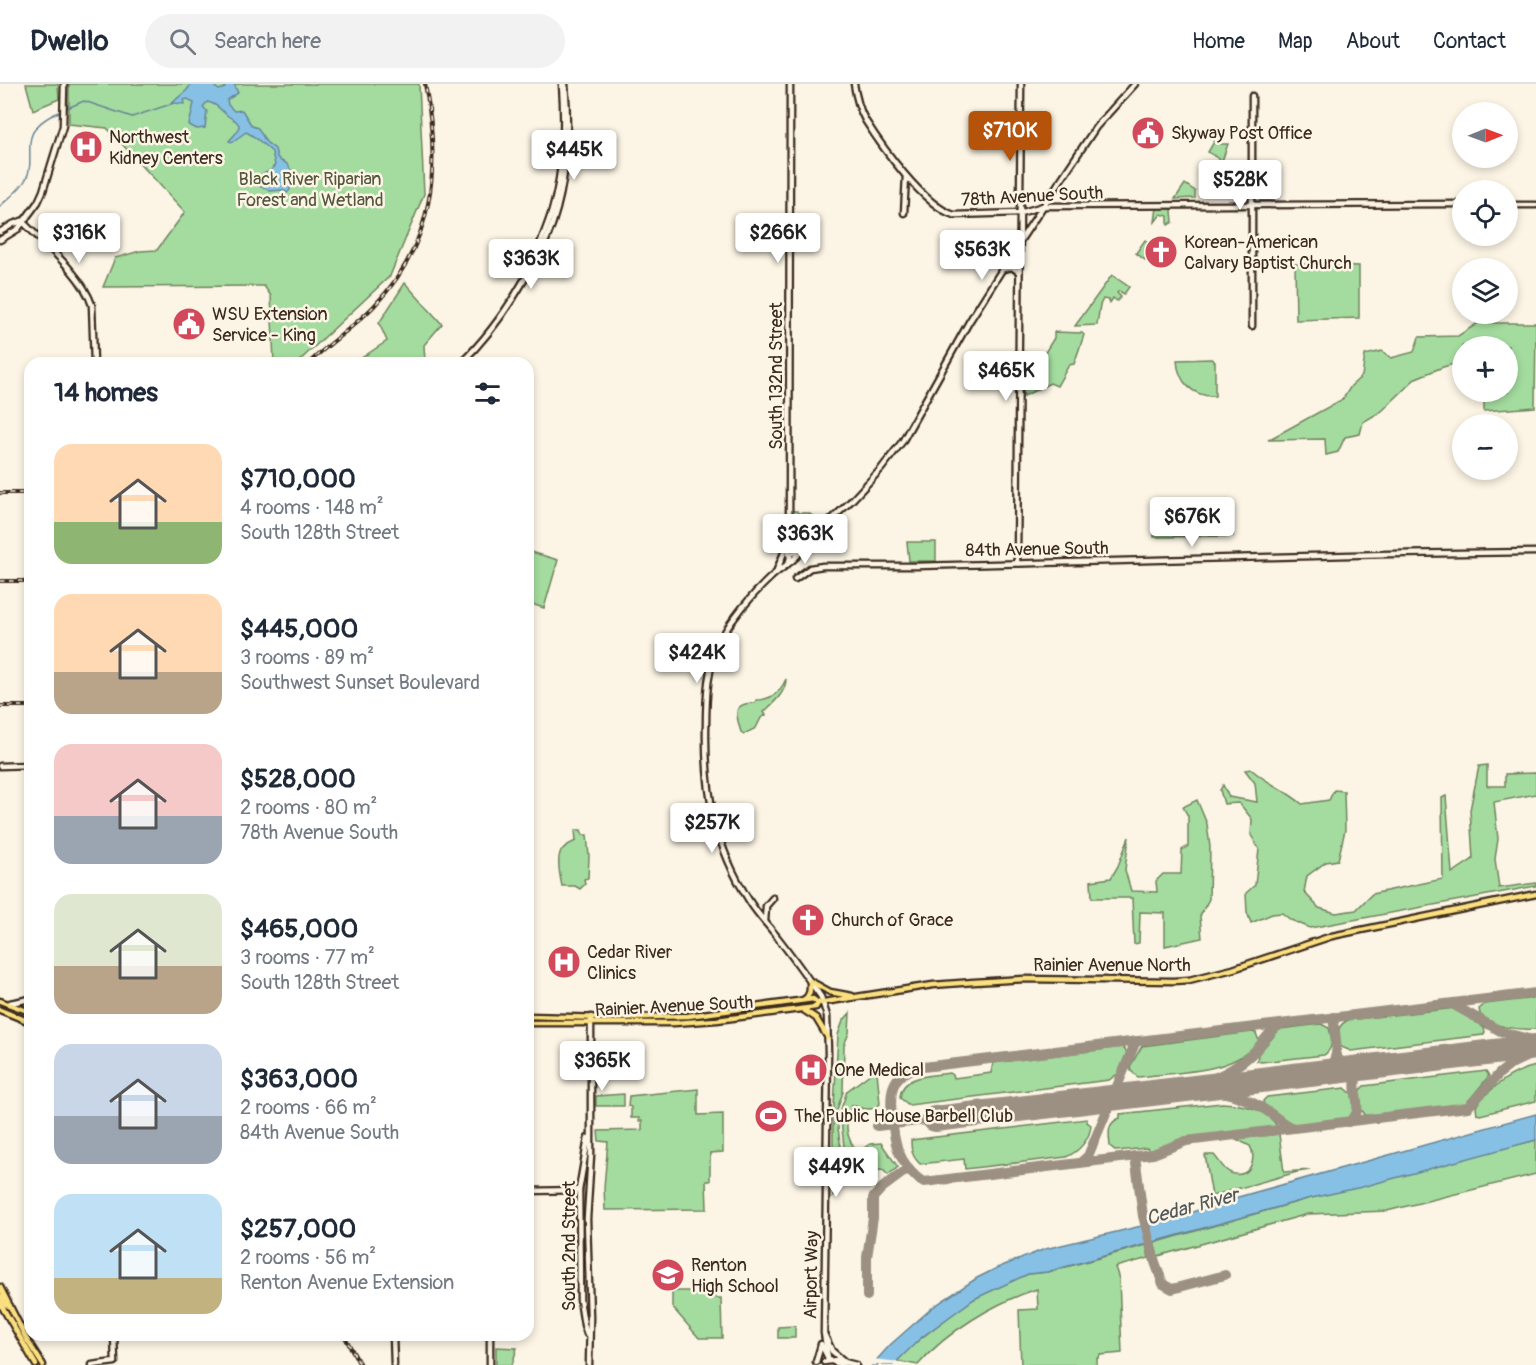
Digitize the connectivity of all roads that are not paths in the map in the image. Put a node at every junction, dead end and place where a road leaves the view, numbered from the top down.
1 (563, 84) edge
2 (790, 84) edge
3 (854, 84) edge
4 (1021, 84) edge
5 (1135, 84) edge
6 (64, 85) edge
7 (1252, 96) dead end
8 (906, 176) junction
9 (1251, 204) junction
10 (1452, 204) edge
11 (1518, 205) edge
12 (1536, 205) edge
13 (1044, 206) junction
14 (904, 213) dead end
15 (1020, 213) junction
16 (22, 221) junction
17 (0, 232) edge
18 (0, 240) edge
19 (1020, 241) junction
20 (1003, 268) junction
21 (1020, 272) junction
22 (1252, 326) dead end
23 (94, 357) edge
24 (467, 357) edge
25 (788, 543) junction
26 (1536, 552) edge
27 (789, 561) junction
28 (1017, 563) junction
29 (776, 573) junction
30 (795, 579) dead end
31 (24, 765) edge
32 (0, 766) edge
33 (1536, 894) edge
34 (773, 898) dead end
35 (765, 922) junction
36 (810, 981) junction
37 (856, 997) junction
38 (24, 1000) edge
39 (0, 1001) edge
40 (801, 1001) junction
41 (821, 1002) junction
42 (10, 1003) junction
43 (24, 1009) edge
44 (0, 1010) edge
45 (802, 1010) junction
46 (534, 1016) edge
47 (591, 1017) junction
48 (24, 1020) edge
49 (534, 1023) edge
50 (591, 1024) junction
51 (828, 1038) junction
52 (591, 1119) junction
53 (579, 1190) junction
54 (534, 1191) edge
55 (0, 1287) edge
56 (0, 1296) edge
57 (0, 1303) edge
58 (10, 1306) junction
59 (3, 1308) junction
60 (18, 1323) junction
61 (24, 1333) edge
62 (824, 1333) junction
63 (589, 1337) junction
64 (28, 1341) edge
65 (114, 1341) edge
66 (393, 1341) edge
67 (490, 1341) edge
68 (821, 1344) junction
69 (25, 1349) junction
70 (33, 1349) junction
71 (114, 1349) junction
72 (829, 1361) junction
73 (816, 1362) dead end
74 (105, 1363) junction
75 (846, 1363) junction
76 (36, 1365) edge
77 (43, 1365) edge
78 (92, 1365) edge
79 (394, 1365) edge
80 (490, 1365) edge
81 (589, 1365) edge
82 (856, 1365) edge

1 - 24 street
2 - 25 street, South 132nd Street
3 - 8 street, 78th Avenue South
4 - 15 street
5 - 13 street
6 - 16 street
7 - 9 street
8 - 14 street
8 - 15 street, 78th Avenue South
9 - 10 street, 78th Avenue South
9 - 13 street, 78th Avenue South
9 - 22 street
11 - 12 street
13 - 15 street, 78th Avenue South
13 - 19 street
15 - 19 street
16 - 17 street
16 - 18 street
16 - 23 street
19 - 20 street
19 - 21 street
20 - 21 street
20 - 27 street
21 - 28 street
25 - 27 street, South 132nd Street
25 - 29 street
26 - 28 street, 84th Avenue South
27 - 29 street
28 - 30 street, 84th Avenue South
29 - 35 street
31 - 32 street
33 - 37 main road, Rainier Avenue North
34 - 35 street
35 - 36 street
36 - 37 main road
36 - 40 main road
36 - 41 street
37 - 41 main road, Rainier Avenue North
38 - 42 street
39 - 42 main road
40 - 41 main road, Rainier Avenue South
40 - 47 main road, Rainier Avenue South
41 - 45 main road, Rainier Avenue South
41 - 51 street, Airport Way
42 - 43 main road
44 - 48 main road
45 - 50 main road, Rainier Avenue South
45 - 51 main road
46 - 47 main road, Rainier Avenue South
47 - 50 street, South 2nd Street
49 - 50 main road, Rainier Avenue South
50 - 52 street, South 2nd Street
51 - 62 street, Airport Way
52 - 53 street, South 2nd Street
52 - 63 street, South 2nd Street
53 - 54 street
53 - 63 street, South 2nd Street
55 - 58 main road
56 - 58 main road
57 - 59 main road
58 - 60 main road
59 - 60 main road
59 - 69 main road
60 - 61 main road
62 - 68 street
62 - 72 street
62 - 75 street
63 - 81 street, South 2nd Street
64 - 70 main road
65 - 71 street
66 - 79 street
67 - 80 street
68 - 72 street
68 - 73 street
69 - 70 main road
69 - 76 main road
70 - 77 main road
71 - 74 street
71 - 74 street
72 - 75 street
74 - 78 street
75 - 82 street

